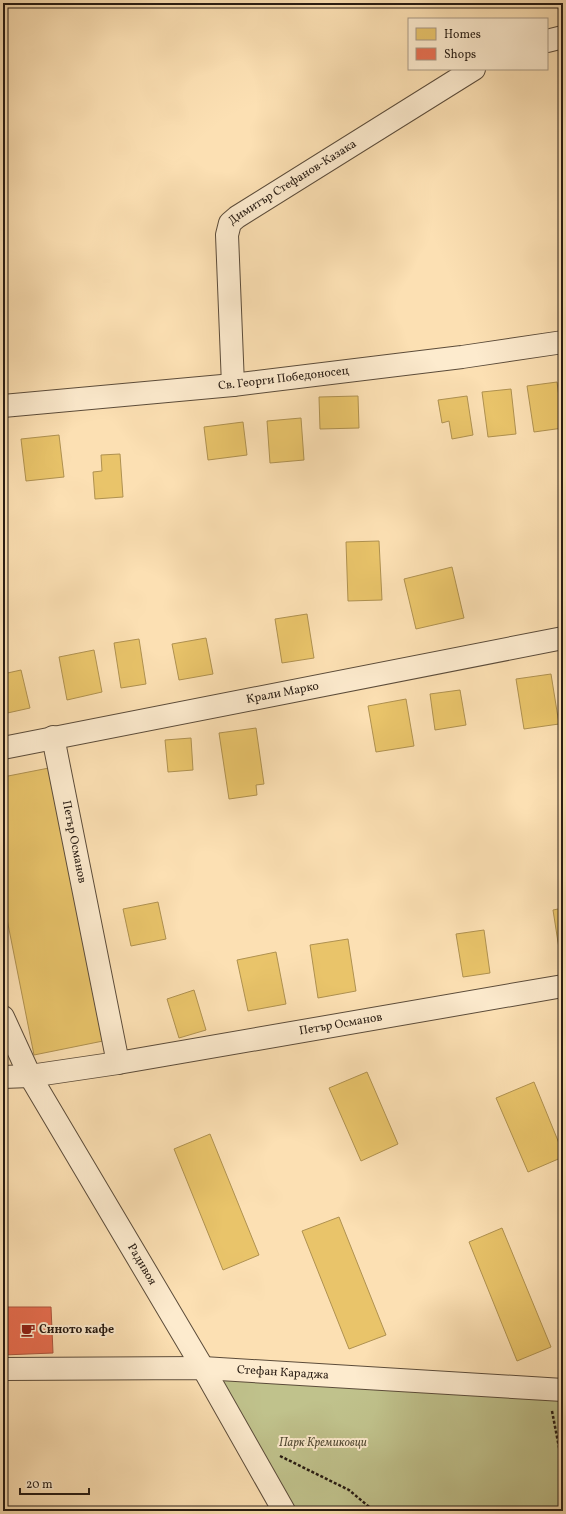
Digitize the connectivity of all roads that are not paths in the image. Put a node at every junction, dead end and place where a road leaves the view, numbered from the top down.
1 (563, 37) edge
2 (548, 41) edge
3 (472, 70) edge
4 (563, 342) edge
5 (233, 386) junction
6 (3, 406) edge
7 (563, 638) edge
8 (53, 737) junction
9 (3, 748) edge
10 (563, 986) edge
11 (3, 1017) edge
12 (118, 1064) junction
13 (30, 1076) junction
14 (3, 1077) edge
15 (203, 1368) junction
16 (3, 1369) edge
17 (555, 1390) edge
18 (284, 1511) edge

1 - 2 street
3 - 5 street, Димитър Стефанов-Казака
4 - 5 street, Св. Георги Победоносец
5 - 6 street, Св. Георги Победоносец
7 - 8 street, Крали Марко
8 - 9 street, Крали Марко
8 - 12 street, Петър Османов
10 - 12 street, Петър Османов
11 - 13 street, Радивоя
12 - 13 street, Петър Османов
13 - 14 street, Петър Османов
13 - 15 street, Радивоя
15 - 16 street, Стефан Караджа
15 - 17 street, Стефан Караджа
15 - 18 street, Радивоя

